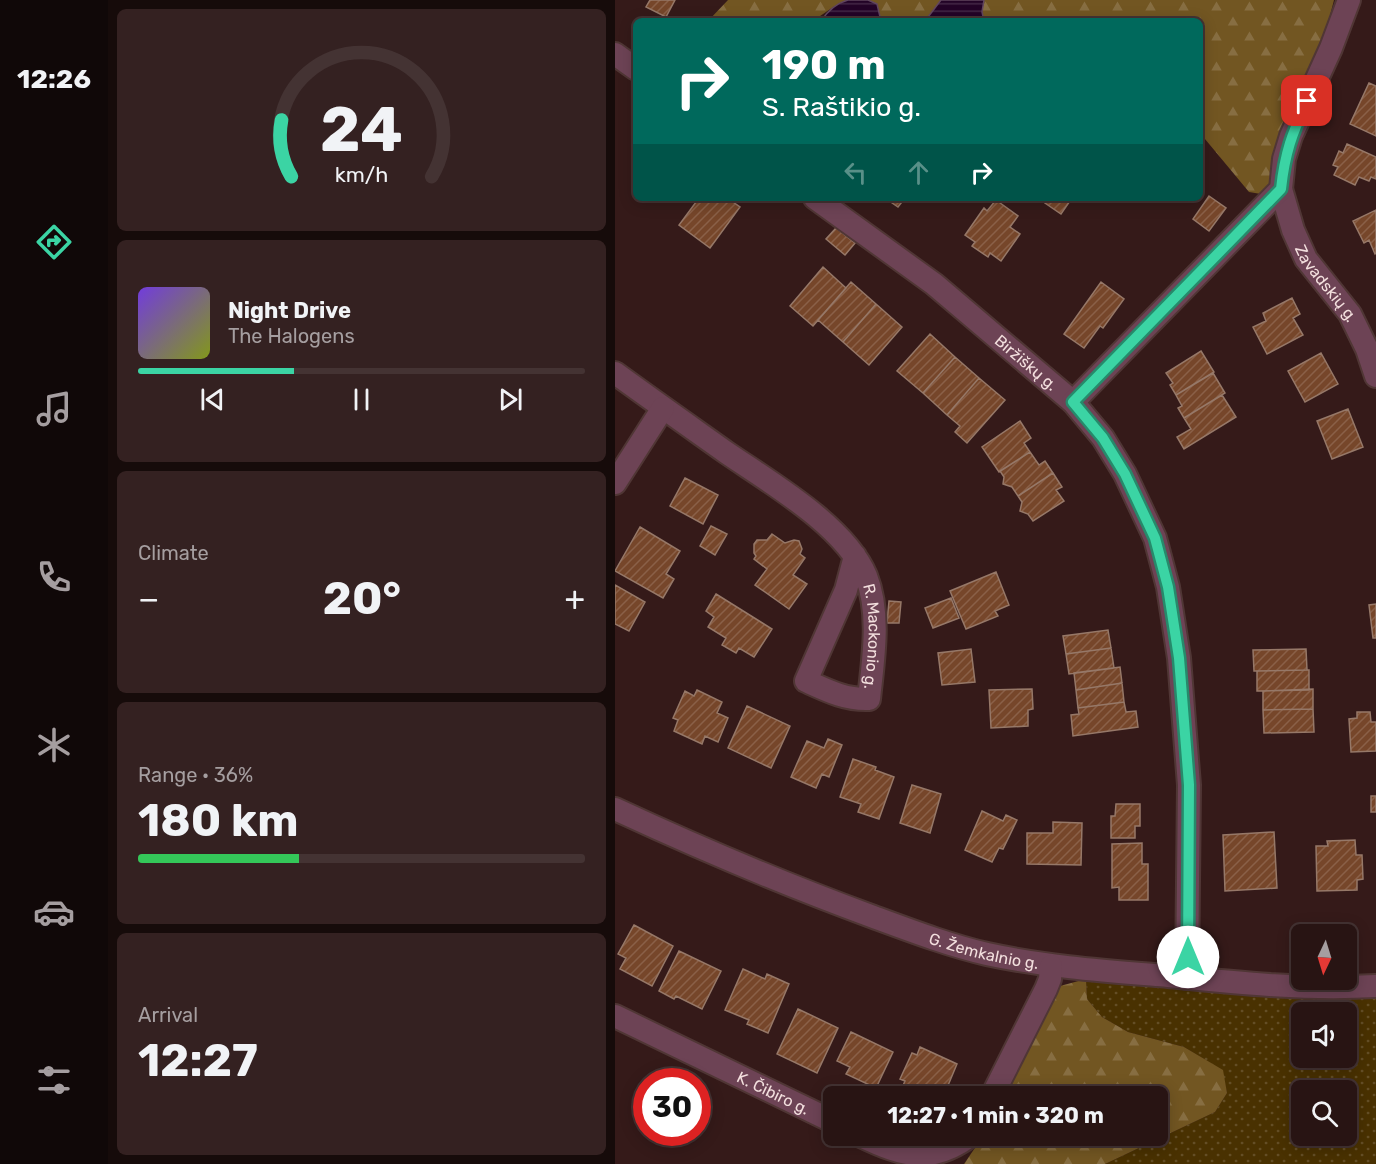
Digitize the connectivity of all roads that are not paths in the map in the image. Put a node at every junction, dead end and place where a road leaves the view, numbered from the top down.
1 (1349, 0) edge
2 (615, 54) edge
3 (633, 67) edge
4 (1281, 189) junction
5 (819, 201) edge
6 (615, 373) edge
7 (1376, 376) edge
8 (1073, 402) junction
9 (663, 408) junction
10 (615, 483) edge
11 (855, 556) junction
12 (615, 809) edge
13 (1051, 966) junction
14 (1188, 978) junction
15 (1376, 986) edge
16 (615, 1016) edge
17 (997, 1086) edge
18 (823, 1117) edge
19 (883, 1146) edge
20 (962, 1146) edge

1 - 4 street
2 - 3 street
4 - 7 street, Zavadskių g.
4 - 8 street
5 - 8 street, Biržiškų g.
6 - 9 street, R. Mackonio g.
8 - 14 street, Biržiškų g.
9 - 10 street
9 - 11 street, R. Mackonio g.
11 - 11 street, R. Mackonio g.
12 - 13 street, G. Žemkalnio g.
13 - 14 street, G. Žemkalnio g.
13 - 17 street
14 - 15 street, G. Žemkalnio g.
16 - 18 street, K. Čibiro g.
19 - 20 street

